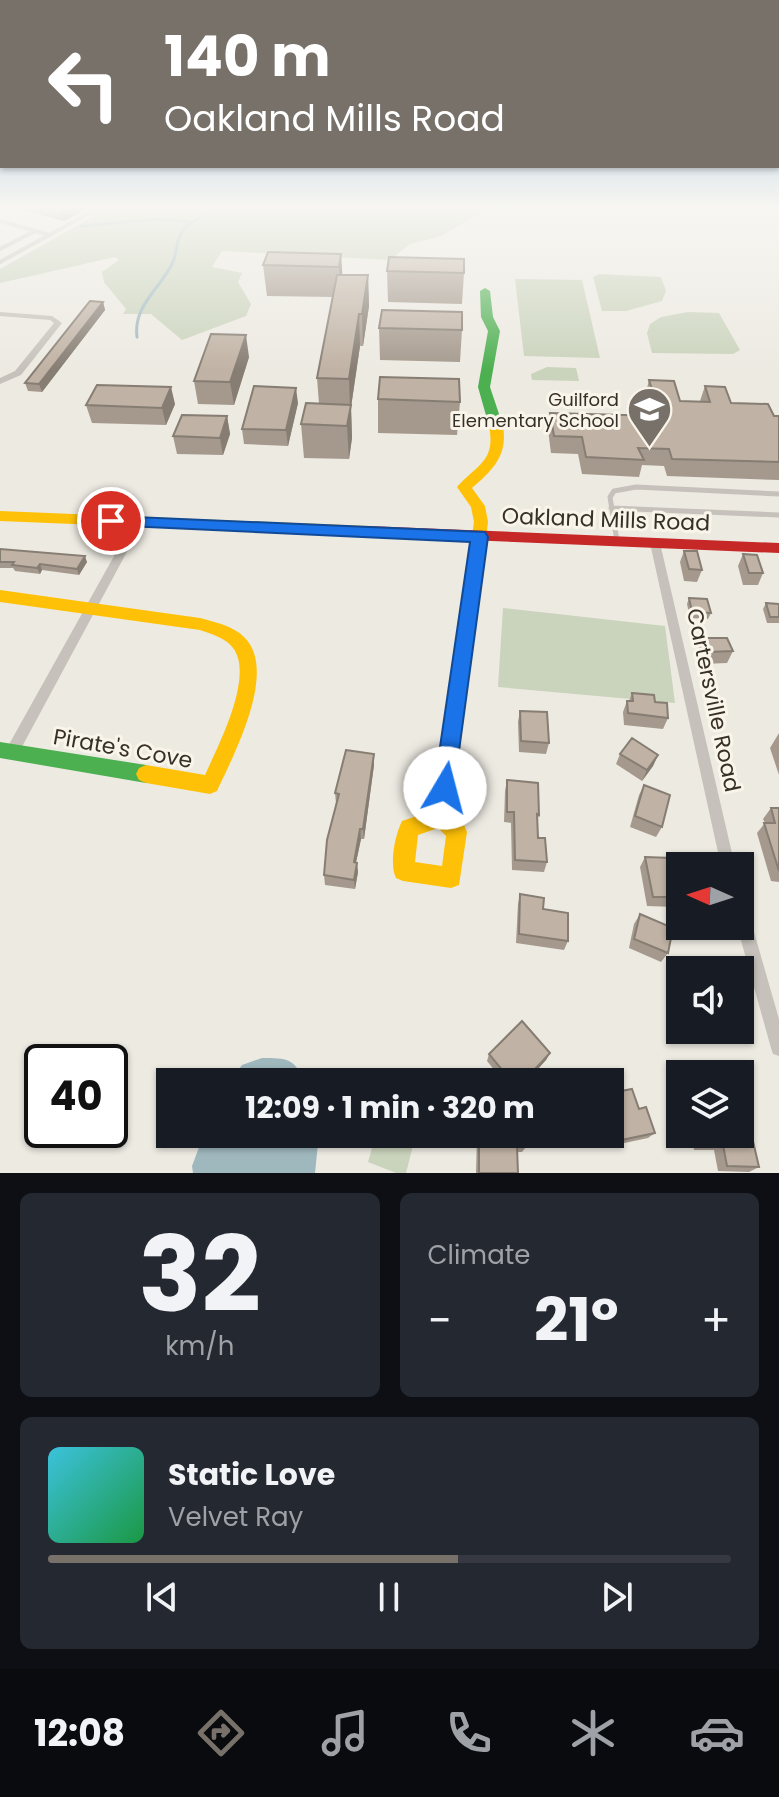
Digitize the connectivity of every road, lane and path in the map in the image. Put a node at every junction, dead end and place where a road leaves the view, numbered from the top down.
1 (485, 291) dead end
2 (0, 314) edge
3 (0, 381) edge
4 (779, 494) edge
5 (611, 508) junction
6 (779, 515) edge
7 (0, 516) edge
8 (138, 522) junction
9 (479, 537) junction
10 (617, 541) junction
11 (655, 543) junction
12 (779, 548) edge
13 (0, 596) edge
14 (91, 610) junction
15 (6, 751) edge
16 (441, 818) dead end
17 (725, 852) edge
18 (748, 940) edge
19 (779, 1048) edge

1 - 9 street
2 - 3 street
4 - 5 lane
5 - 6 lane
5 - 10 lane
7 - 8 street, Oakland Mills Road
8 - 9 street, Oakland Mills Road
8 - 14 street
9 - 10 street, Oakland Mills Road
9 - 16 street
10 - 11 street, Oakland Mills Road
11 - 12 street, Oakland Mills Road
11 - 17 street, Cartersville Road
13 - 14 street
14 - 15 street
14 - 15 street, Pirate's Cove
18 - 19 street

